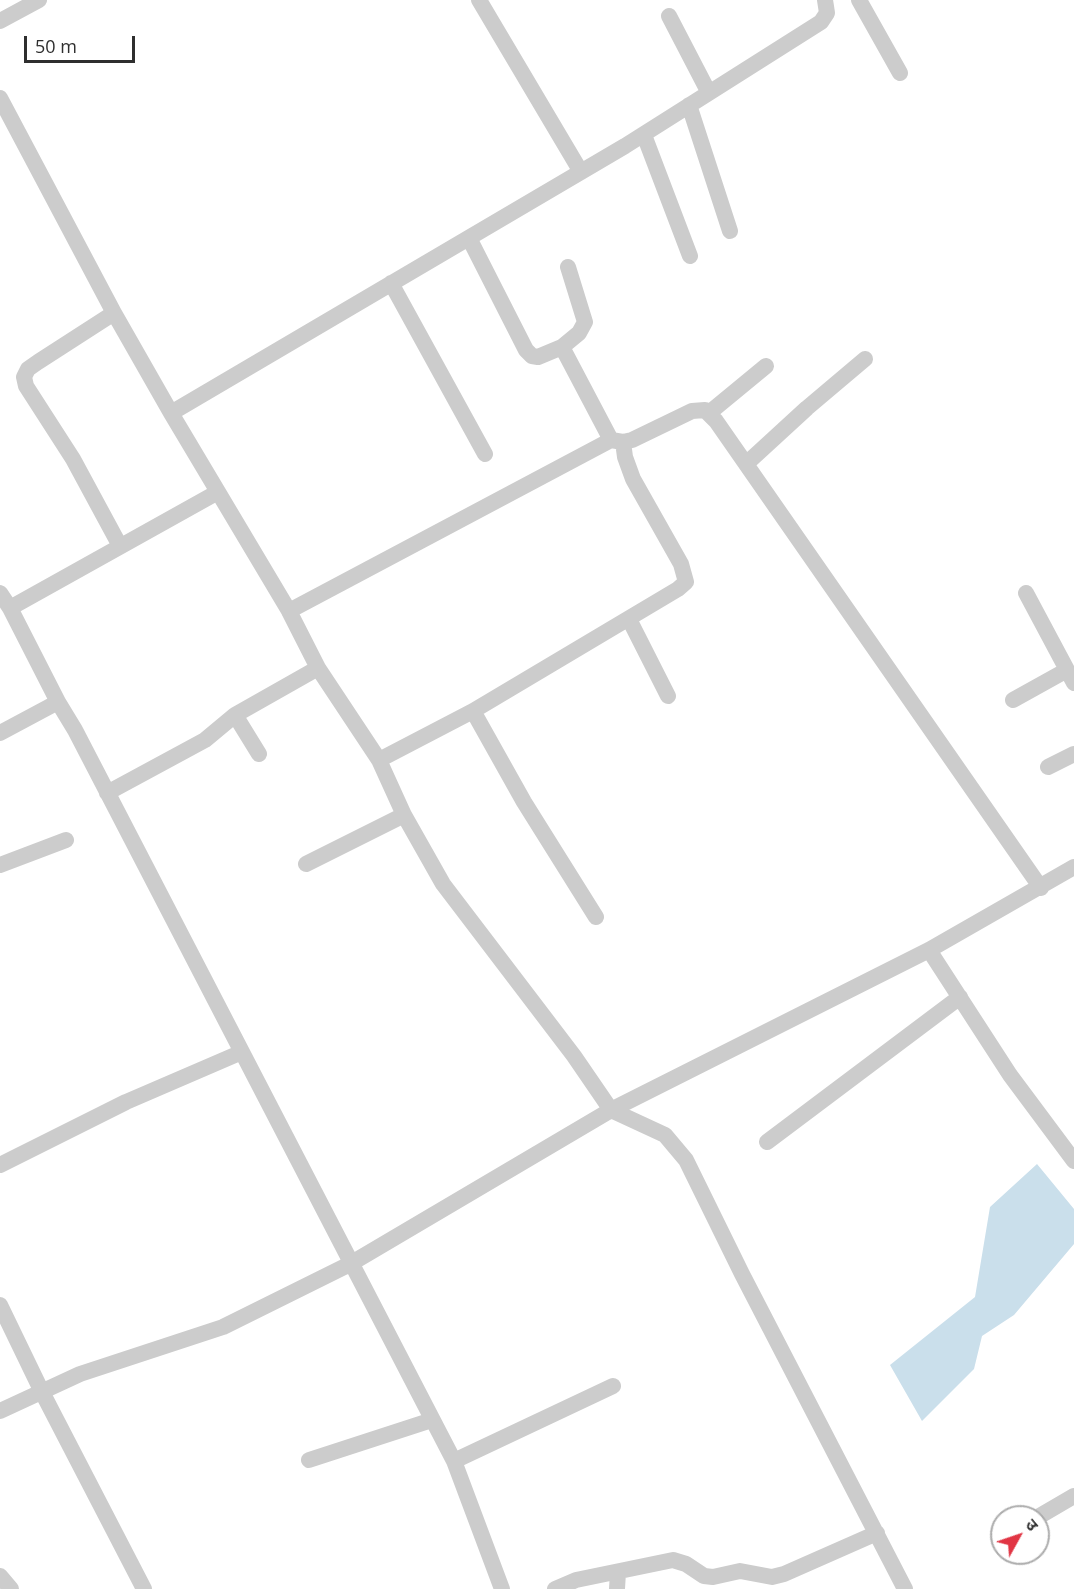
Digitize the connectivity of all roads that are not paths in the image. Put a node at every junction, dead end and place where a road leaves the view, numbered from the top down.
1 (39, 0) edge
2 (479, 0) edge
3 (825, 0) edge
4 (859, 0) edge
5 (669, 16) dead end
6 (0, 21) edge
7 (900, 73) dead end
8 (709, 93) junction
9 (0, 98) edge
10 (689, 105) junction
11 (644, 135) junction
12 (581, 172) junction
13 (730, 231) dead end
14 (469, 238) junction
15 (690, 256) dead end
16 (568, 267) dead end
17 (391, 283) junction
18 (114, 313) junction
19 (562, 347) junction
20 (865, 359) dead end
21 (766, 366) dead end
22 (171, 412) junction
23 (709, 413) junction
24 (617, 441) junction
25 (485, 454) dead end
26 (746, 464) junction
27 (218, 492) junction
28 (120, 546) junction
29 (0, 593) edge
30 (1026, 593) dead end
31 (10, 608) junction
32 (289, 611) junction
33 (629, 619) junction
34 (318, 668) junction
35 (1072, 668) edge
36 (668, 696) dead end
37 (1013, 700) dead end
38 (58, 702) junction
39 (473, 711) junction
40 (235, 715) junction
41 (0, 733) edge
42 (259, 754) dead end
43 (1074, 754) edge
44 (379, 760) junction
45 (1048, 767) dead end
46 (107, 793) junction
47 (404, 815) junction
48 (66, 840) dead end
49 (306, 864) dead end
50 (0, 865) edge
51 (1074, 867) edge
52 (1041, 888) junction
53 (596, 917) dead end
54 (929, 950) junction
55 (960, 997) junction
56 (242, 1052) junction
57 (611, 1110) junction
58 (767, 1142) dead end
59 (1074, 1161) edge
60 (0, 1165) edge
61 (350, 1264) junction
62 (0, 1305) edge
63 (613, 1386) dead end
64 (42, 1392) junction
65 (0, 1411) edge
66 (432, 1420) junction
67 (309, 1460) dead end
68 (454, 1461) junction
69 (1074, 1496) edge
70 (1050, 1510) edge
71 (876, 1533) junction
72 (618, 1572) junction
73 (0, 1576) edge
74 (10, 1589) edge
75 (144, 1589) edge
76 (502, 1589) edge
77 (555, 1589) edge
78 (617, 1589) edge
79 (905, 1589) edge

1 - 6 street
2 - 12 street
3 - 8 street
4 - 7 street
5 - 8 street
8 - 10 street
9 - 18 street
10 - 11 street
10 - 13 street
11 - 12 street
11 - 15 street
12 - 14 street
14 - 17 street
14 - 19 street
16 - 19 street
17 - 22 street
17 - 25 street
18 - 22 street
18 - 28 street
19 - 24 street
20 - 26 street
21 - 23 street
22 - 27 street
23 - 24 street
23 - 26 street
24 - 32 street
24 - 33 street
26 - 52 street
27 - 28 street
27 - 32 street
28 - 31 street
29 - 31 street
30 - 35 street
31 - 38 street
32 - 34 street
33 - 36 street
33 - 39 street
34 - 40 street
34 - 44 street
35 - 37 street
38 - 41 street
38 - 46 street
39 - 44 street
39 - 53 street
40 - 42 street
40 - 46 street
43 - 45 street
44 - 47 street
46 - 56 street
47 - 49 street
47 - 57 street
48 - 50 street
51 - 52 street
52 - 54 street
54 - 55 street
54 - 57 street
55 - 58 street
55 - 59 street
56 - 60 street
56 - 61 street
57 - 61 street
57 - 71 street
61 - 64 street
61 - 66 street
62 - 64 street
63 - 68 street
64 - 65 street
64 - 75 street
66 - 67 street
66 - 68 street
68 - 76 street
69 - 70 street
71 - 72 street
71 - 79 street
72 - 77 street
72 - 78 street
73 - 74 street

